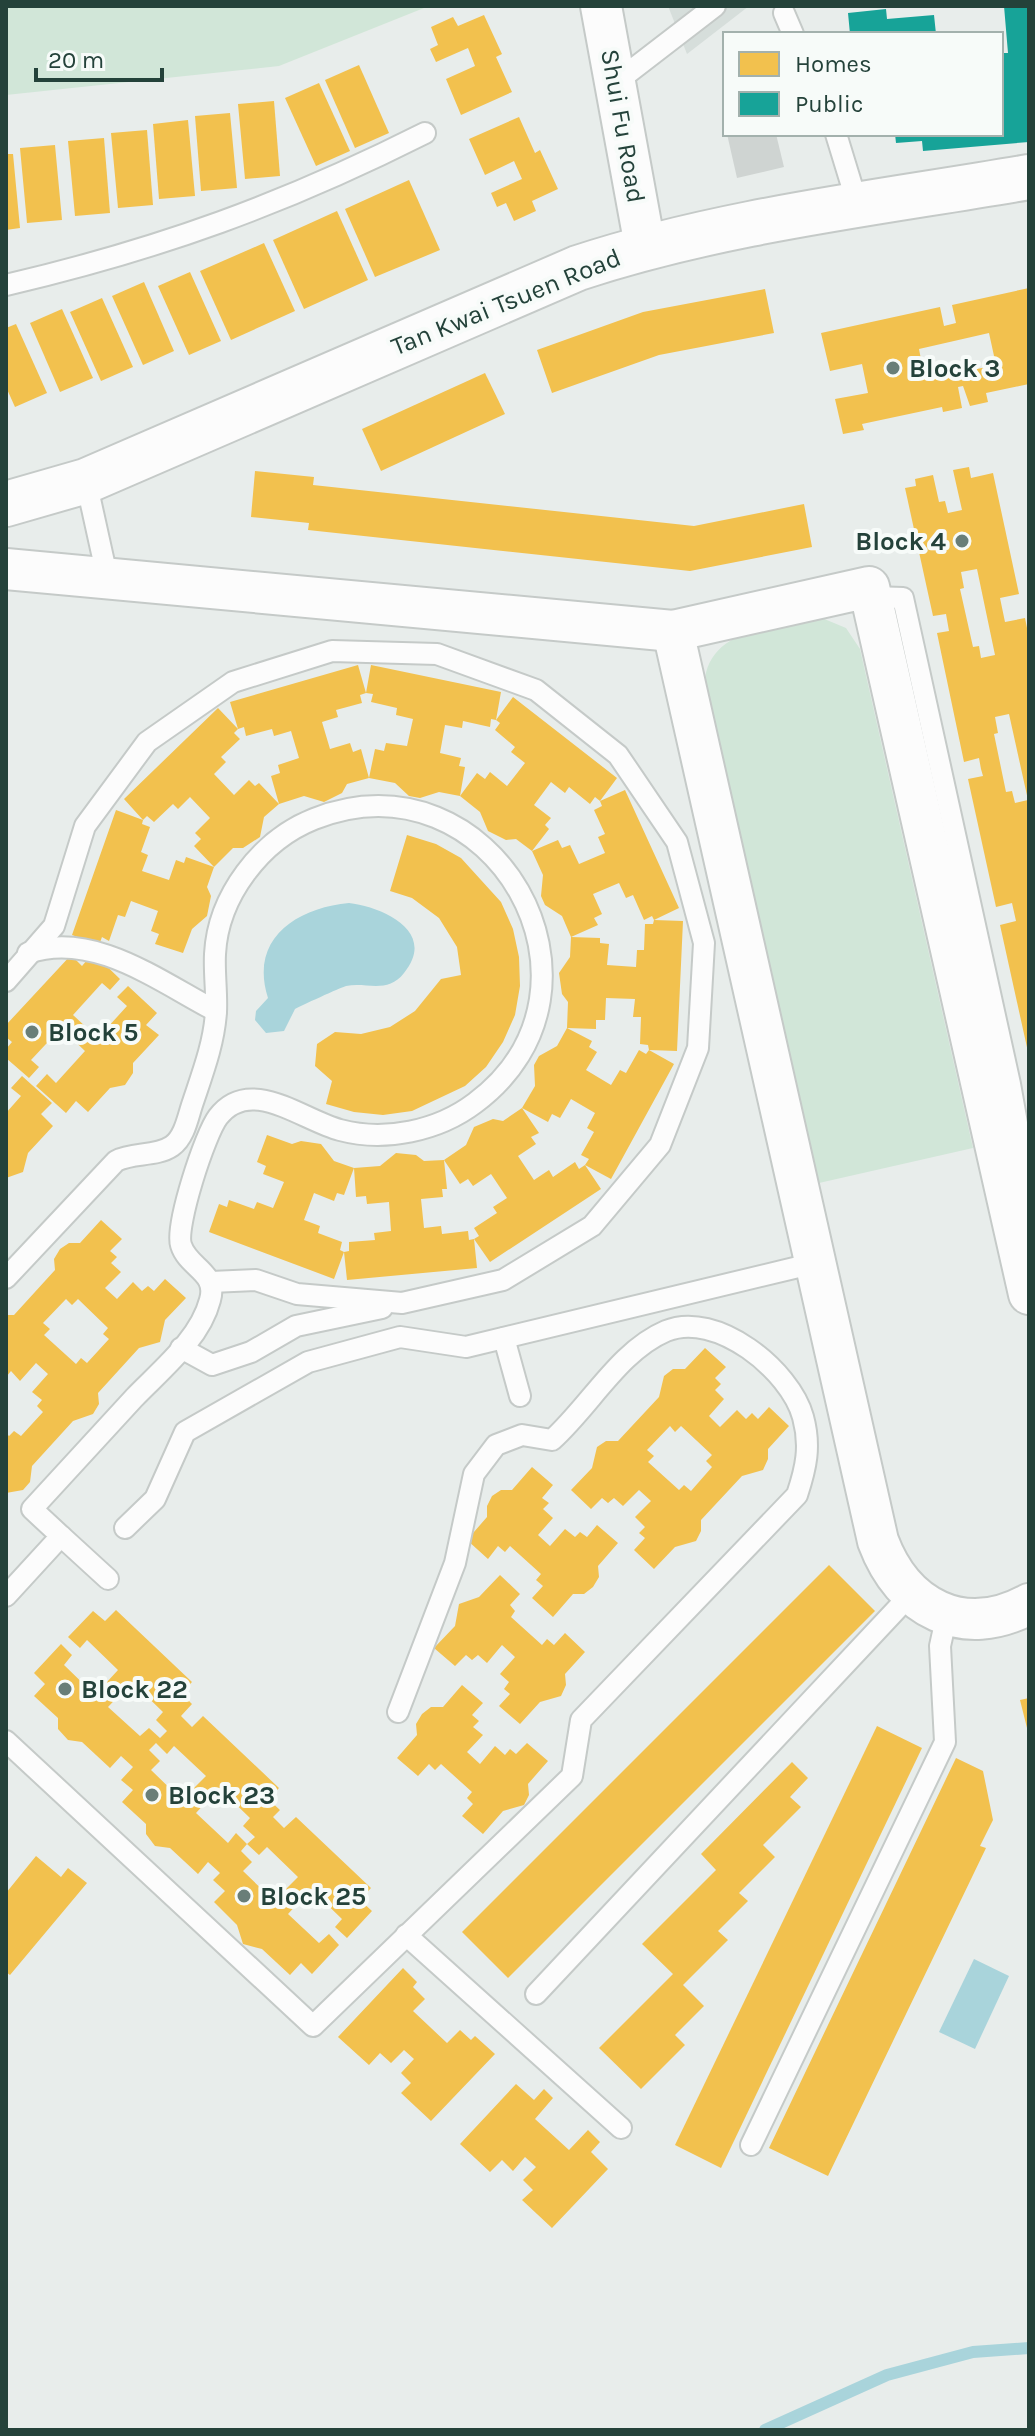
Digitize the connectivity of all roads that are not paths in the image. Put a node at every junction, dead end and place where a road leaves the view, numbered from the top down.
1 (601, 6) edge
2 (715, 6) edge
3 (784, 13) dead end
4 (792, 32) edge
5 (615, 83) junction
6 (425, 133) dead end
7 (837, 136) edge
8 (1029, 177) edge
9 (858, 206) junction
10 (645, 246) junction
11 (6, 285) edge
12 (86, 481) junction
13 (6, 504) edge
14 (6, 569) edge
15 (107, 576) junction
16 (872, 597) junction
17 (673, 631) junction
18 (26, 954) junction
19 (6, 981) edge
20 (216, 1011) junction
21 (1019, 1082) edge
22 (1029, 1190) edge
23 (1024, 1244) edge
24 (815, 1263) junction
25 (6, 1278) edge
26 (211, 1282) junction
27 (1029, 1294) edge
28 (402, 1303) junction
29 (504, 1338) junction
30 (181, 1348) junction
31 (520, 1396) dead end
32 (125, 1528) dead end
33 (61, 1536) junction
34 (108, 1579) dead end
35 (911, 1594) junction
36 (6, 1596) edge
37 (1029, 1604) edge
38 (947, 1614) junction
39 (398, 1712) dead end
40 (6, 1741) edge
41 (406, 1935) junction
42 (536, 1994) dead end
43 (621, 2128) dead end
44 (751, 2145) dead end

1 - 5 street, Shui Fu Road
2 - 5 lane
3 - 4 lane
5 - 10 street, Shui Fu Road
6 - 11 lane
7 - 9 lane
8 - 9 street, Tan Kwai Tsuen Road
9 - 10 street, Tan Kwai Tsuen Road
10 - 12 street, Tan Kwai Tsuen Road
12 - 13 street, Tan Kwai Tsuen Road
12 - 15 lane
14 - 15 street
15 - 17 street
16 - 17 street
16 - 21 lane
16 - 23 street
17 - 24 street
18 - 19 lane
18 - 20 lane
18 - 28 lane
20 - 25 lane
20 - 26 lane
21 - 22 lane
23 - 27 street
24 - 29 lane
24 - 35 street
26 - 28 lane
26 - 30 lane
28 - 30 lane
29 - 31 lane
29 - 32 lane
30 - 33 lane
33 - 34 lane
33 - 36 lane
35 - 38 street
35 - 42 lane
37 - 38 street
38 - 44 lane
39 - 41 lane
40 - 41 lane
41 - 43 lane

